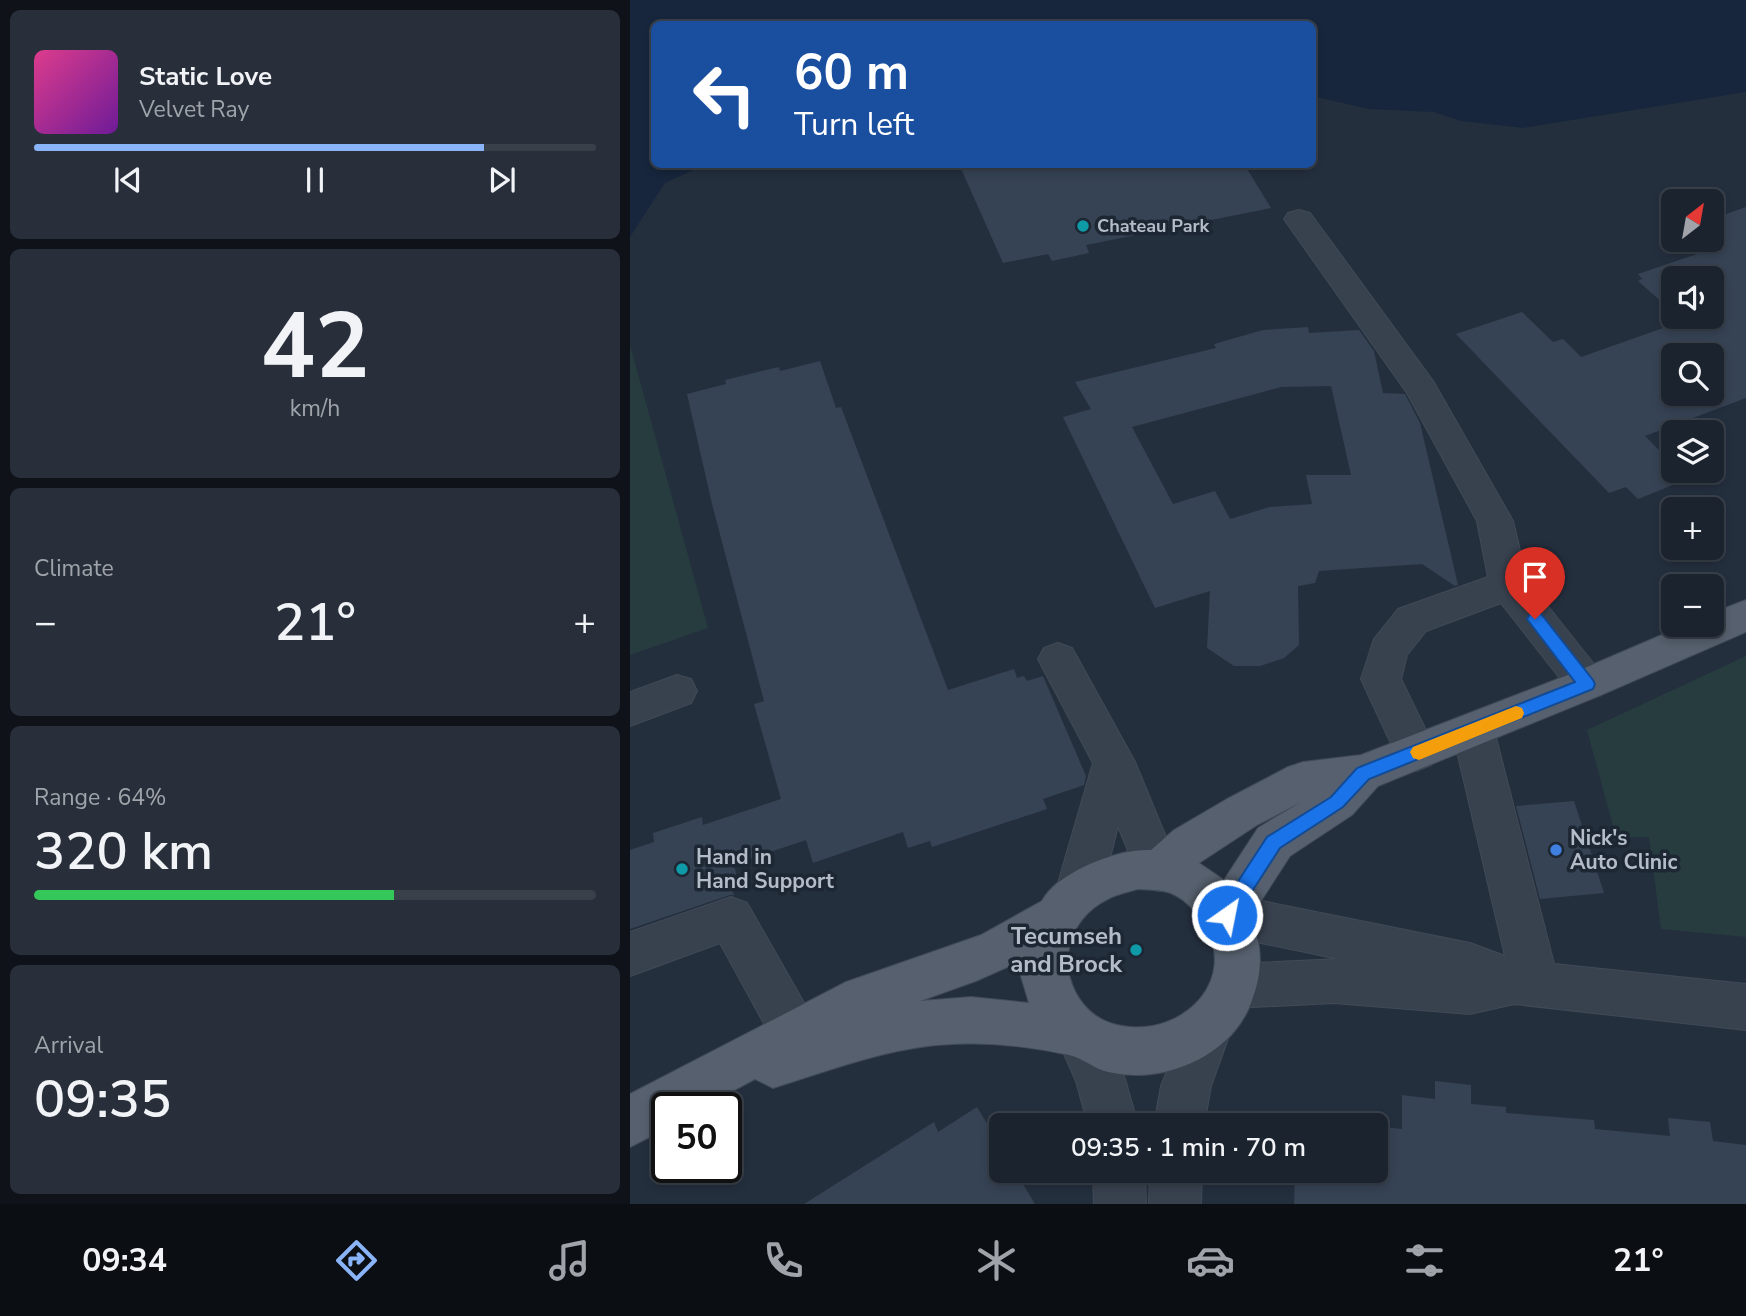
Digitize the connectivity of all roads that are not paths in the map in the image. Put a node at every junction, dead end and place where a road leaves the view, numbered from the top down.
1 (1299, 219) dead end
2 (1509, 585) junction
3 (1746, 615) edge
4 (1058, 659) dead end
5 (1587, 684) junction
6 (677, 691) dead end
7 (630, 709) edge
8 (1473, 730) junction
9 (1416, 753) junction
10 (1114, 762) junction
11 (1363, 773) junction
12 (1158, 871) junction
13 (1067, 904) junction
14 (1227, 915) junction
15 (630, 954) edge
16 (1524, 983) junction
17 (1221, 1006) junction
18 (1746, 1007) edge
19 (795, 1033) junction
20 (1079, 1033) junction
21 (684, 1090) junction
22 (1110, 1113) edge
23 (1181, 1113) edge
24 (630, 1122) edge
25 (1118, 1183) edge
26 (1176, 1183) edge
27 (1119, 1204) edge
28 (1175, 1204) edge

1 - 2 street
2 - 5 street
2 - 9 street
3 - 5 main road
4 - 10 street
5 - 8 main road
6 - 7 street
8 - 9 main road
8 - 16 street
9 - 11 main road
10 - 12 street
10 - 13 street
11 - 12 main road
11 - 14 main road
12 - 13 main road
12 - 14 main road
13 - 19 main road
13 - 20 main road
14 - 16 street
14 - 17 main road
15 - 19 street
16 - 17 street
16 - 18 street
17 - 20 main road
17 - 23 street
19 - 21 main road
20 - 21 main road
20 - 22 street
21 - 24 main road
25 - 27 street
26 - 28 street

